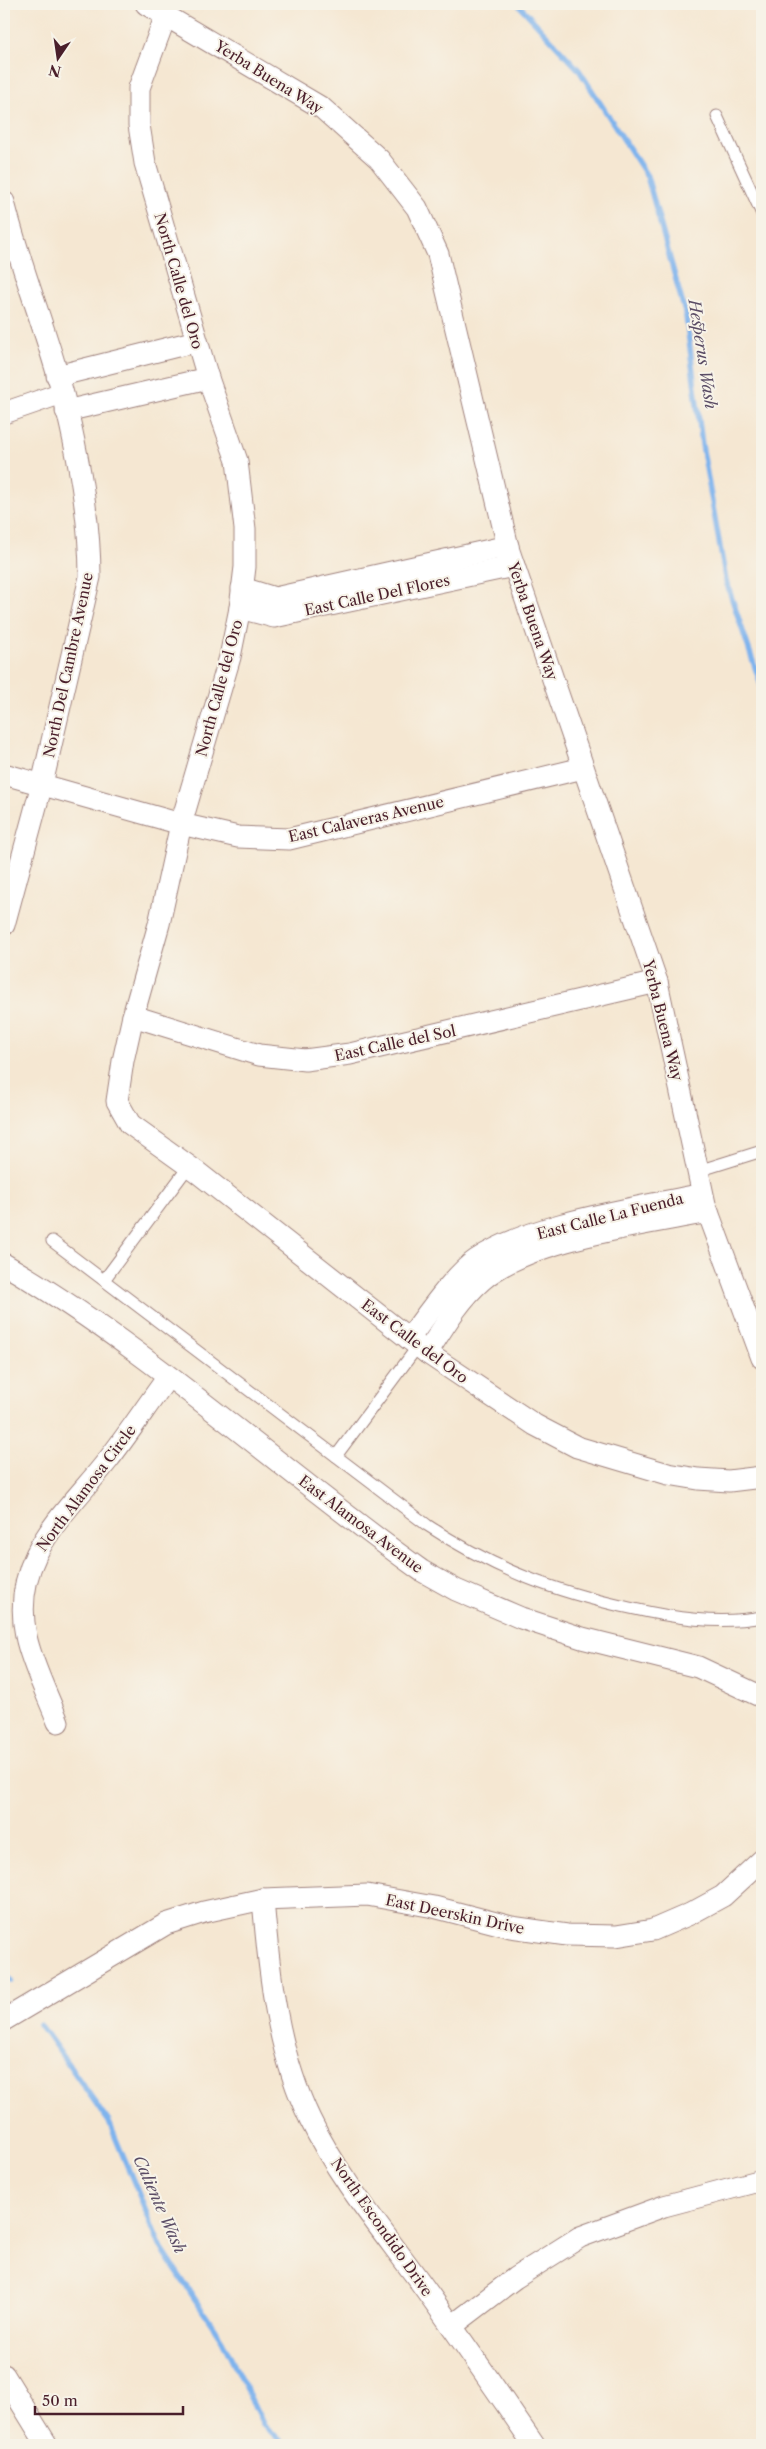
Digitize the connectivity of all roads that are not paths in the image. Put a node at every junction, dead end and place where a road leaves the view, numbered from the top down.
1 (146, 4) edge
2 (166, 15) junction
3 (717, 116) dead end
4 (4, 202) edge
5 (762, 214) edge
6 (197, 341) junction
7 (208, 378) junction
8 (62, 393) junction
9 (4, 413) edge
10 (508, 546) junction
11 (514, 566) junction
12 (241, 598) junction
13 (583, 768) junction
14 (4, 774) edge
15 (42, 784) junction
16 (181, 824) junction
17 (4, 925) edge
18 (657, 982) junction
19 (133, 1016) junction
20 (117, 1101) joint
21 (762, 1151) edge
22 (189, 1166) junction
23 (698, 1171) junction
24 (705, 1203) junction
25 (52, 1241) dead end
26 (4, 1264) edge
27 (104, 1280) junction
28 (418, 1346) junction
29 (762, 1358) edge
30 (168, 1377) junction
31 (336, 1456) junction
32 (762, 1477) edge
33 (762, 1617) edge
34 (762, 1697) edge
35 (58, 1722) dead end
36 (762, 1860) edge
37 (263, 1899) junction
38 (4, 2020) edge
39 (762, 2180) edge
40 (452, 2326) junction
41 (4, 2375) edge
42 (38, 2442) edge
43 (534, 2445) edge

1 - 2 street, Yerba Buena Way
2 - 6 street, North Calle del Oro
2 - 10 street, Yerba Buena Way
3 - 5 lane
4 - 8 street, North Del Cambre Avenue
6 - 7 street, North Calle del Oro
6 - 8 street
7 - 8 street
7 - 12 street, North Calle del Oro
8 - 9 street
8 - 15 street, North Del Cambre Avenue
10 - 11 street, Yerba Buena Way
10 - 12 street, East Calle Del Flores
11 - 12 street, East Calle Del Flores
11 - 13 street, Yerba Buena Way
12 - 16 street, North Calle del Oro
13 - 16 street, East Calaveras Avenue
13 - 18 street, Yerba Buena Way
14 - 15 street, East Calaveras Avenue
15 - 16 street, East Calaveras Avenue
15 - 17 street, North Del Cambre Avenue
16 - 19 street, North Calle del Oro
18 - 19 street, East Calle del Sol
18 - 23 street, Yerba Buena Way
19 - 20 street, North Calle del Oro
20 - 22 street, East Calle del Oro
21 - 23 lane
22 - 27 lane
22 - 28 street, East Calle del Oro
23 - 24 street, Yerba Buena Way
24 - 28 street, East Calle La Fuenda
24 - 29 street, Yerba Buena Way
25 - 27 lane
26 - 30 street, East Alamosa Avenue
27 - 31 lane
28 - 31 lane
28 - 32 street, East Calle del Oro
30 - 34 street, East Alamosa Avenue
30 - 35 street, North Alamosa Circle
31 - 33 lane
36 - 37 street, East Deerskin Drive
37 - 38 street, East Deerskin Drive
37 - 40 street, North Escondido Drive
39 - 40 street
40 - 43 street, North Escondido Drive
41 - 42 street

